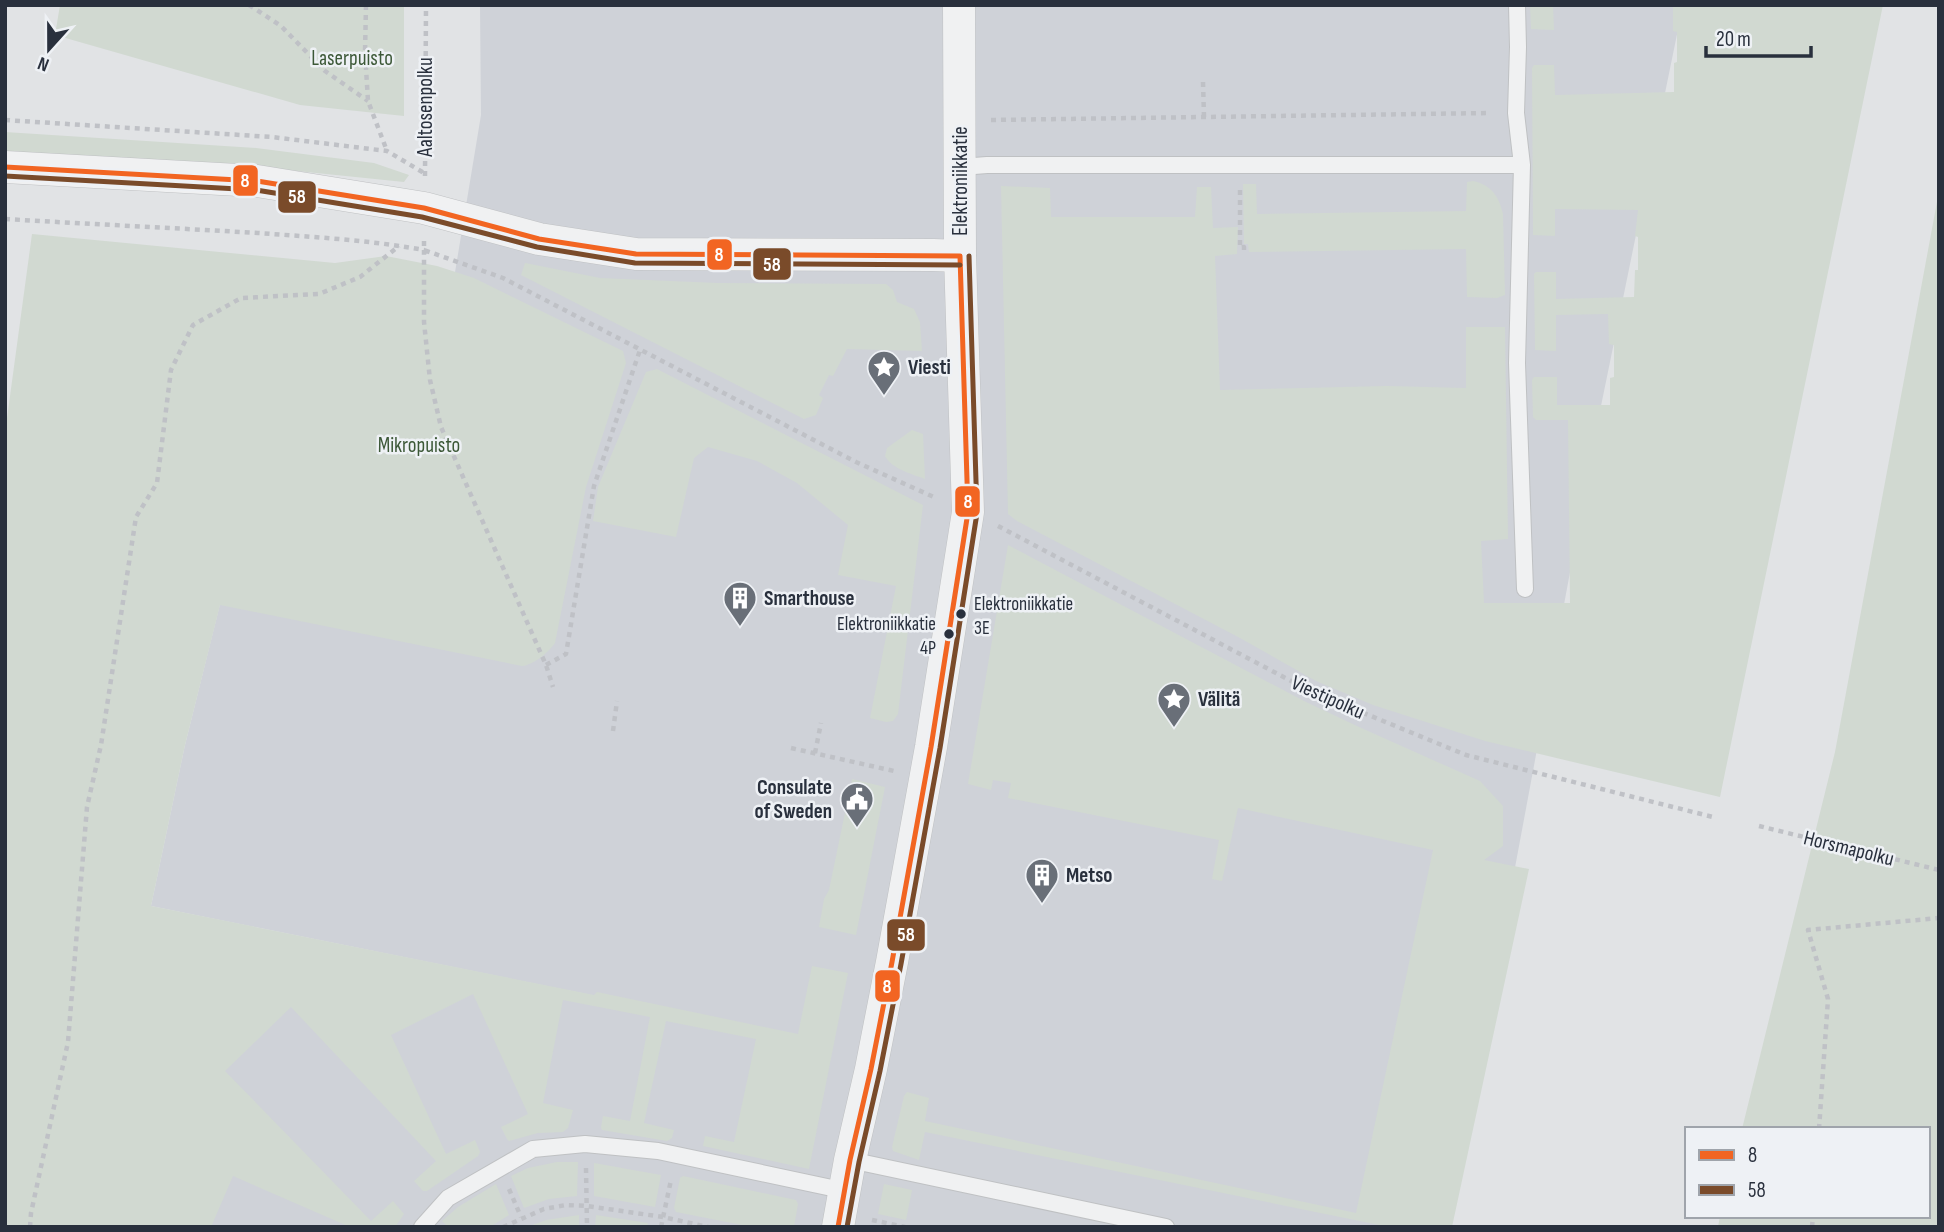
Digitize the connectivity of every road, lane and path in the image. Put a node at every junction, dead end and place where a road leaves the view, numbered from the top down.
1 (249, 5) edge
2 (366, 5) edge
3 (426, 5) edge
4 (958, 5) edge
5 (1517, 5) edge
6 (1203, 82) dead end
7 (368, 101) junction
8 (1516, 113) junction
9 (1204, 117) junction
10 (5, 120) edge
11 (987, 120) dead end
12 (387, 151) junction
13 (1240, 165) junction
14 (1522, 165) junction
15 (5, 167) edge
16 (961, 167) junction
17 (425, 173) junction
18 (438, 178) dead end
19 (424, 208) junction
20 (5, 219) edge
21 (399, 246) junction
22 (424, 250) junction
23 (1244, 255) dead end
24 (960, 257) junction
25 (640, 350) junction
26 (934, 485) dead end
27 (934, 497) junction
28 (932, 510) dead end
29 (968, 512) junction
30 (1525, 589) dead end
31 (545, 665) junction
32 (553, 687) dead end
33 (617, 701) dead end
34 (821, 723) dead end
35 (613, 731) dead end
36 (791, 748) dead end
37 (815, 753) junction
38 (900, 761) dead end
39 (1713, 817) dead end
40 (1759, 826) dead end
41 (1939, 870) edge
42 (1939, 918) edge
43 (1819, 1127) edge
44 (585, 1144) junction
45 (676, 1155) junction
46 (848, 1175) junction
47 (587, 1206) junction
48 (663, 1217) junction
49 (871, 1220) dead end
50 (30, 1227) edge
51 (422, 1227) edge
52 (503, 1227) edge
53 (587, 1227) edge
54 (661, 1227) edge
55 (708, 1227) edge
56 (838, 1227) edge
57 (905, 1227) edge
58 (1166, 1227) edge

1 - 7 path
2 - 7 path
3 - 17 path, Aaltosenpolku
4 - 16 street, Elektroniikkatie
5 - 8 lane
6 - 9 path
7 - 12 path
8 - 9 path
8 - 14 lane
9 - 11 path
10 - 12 path
12 - 17 path
13 - 14 lane
13 - 16 lane
13 - 23 path
14 - 30 lane
15 - 19 street
16 - 24 street, Elektroniikkatie
17 - 18 path
17 - 19 path, Aaltosenpolku
19 - 22 path, Aaltosenpolku
19 - 24 street
20 - 21 path, Viestipolku
21 - 22 path, Viestipolku
21 - 50 path
22 - 25 path, Viestipolku
22 - 31 path, Aaltosenpolku
24 - 29 street, Elektroniikkatie
25 - 27 path, Viestipolku
25 - 31 path
26 - 27 path
27 - 28 path
27 - 29 path, Viestipolku
29 - 39 path, Viestipolku
29 - 46 street, Elektroniikkatie
31 - 32 path, Aaltosenpolku
33 - 35 path
34 - 37 path
36 - 37 path
37 - 38 path
40 - 41 path, Horsmapolku
42 - 43 path
44 - 45 lane
44 - 47 path
44 - 51 lane
45 - 46 lane
45 - 48 path
46 - 56 street, Elektroniikkatie
46 - 58 lane
47 - 48 path
47 - 52 path
47 - 53 path
48 - 54 path
48 - 55 path
49 - 57 path

